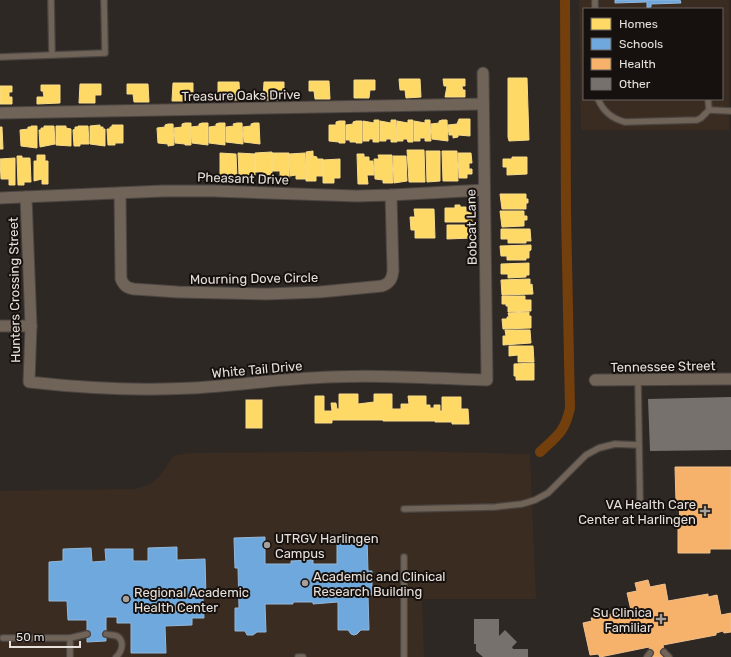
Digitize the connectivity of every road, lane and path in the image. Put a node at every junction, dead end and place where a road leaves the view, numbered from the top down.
1 (51, 0) edge
2 (104, 0) edge
3 (52, 55) junction
4 (0, 57) edge
5 (483, 73) dead end
6 (599, 100) edge
7 (708, 100) edge
8 (484, 104) junction
9 (709, 110) junction
10 (731, 111) edge
11 (0, 113) edge
12 (484, 190) junction
13 (120, 193) junction
14 (391, 196) junction
15 (26, 197) junction
16 (0, 198) edge
17 (0, 326) edge
18 (30, 326) junction
19 (731, 379) edge
20 (487, 380) joint
21 (595, 380) dead end
22 (638, 380) junction
23 (29, 382) joint
24 (639, 445) junction
25 (640, 499) dead end
26 (404, 509) dead end
27 (404, 557) dead end
28 (87, 634) dead end
29 (106, 634) dead end
30 (3, 638) dead end
31 (70, 638) junction
32 (664, 652) dead end
33 (70, 657) edge
34 (116, 657) edge
35 (298, 657) edge
36 (303, 657) edge
37 (404, 657) edge
38 (669, 657) edge

1 - 3 lane
2 - 3 lane
3 - 4 lane
5 - 8 street, Bobcat Lane
6 - 9 lane
7 - 9 lane
8 - 11 street, Treasure Oaks Drive
8 - 12 street, Bobcat Lane
9 - 10 lane
12 - 14 street, Pheasant Drive
12 - 20 street, Bobcat Lane
13 - 14 street, Pheasant Drive
13 - 14 street, Mourning Dove Circle
13 - 15 street, Pheasant Drive
15 - 16 street, Pheasant Drive
15 - 18 street, Hunters Crossing Street
17 - 18 street
18 - 23 street, Hunters Crossing Street
19 - 22 street, Tennessee Street
20 - 23 street, White Tail Drive
21 - 22 street, Tennessee Street
22 - 24 lane
24 - 25 lane
24 - 26 lane
27 - 37 lane
28 - 31 lane
29 - 34 lane
30 - 31 lane
31 - 33 lane
32 - 38 lane
35 - 36 lane

